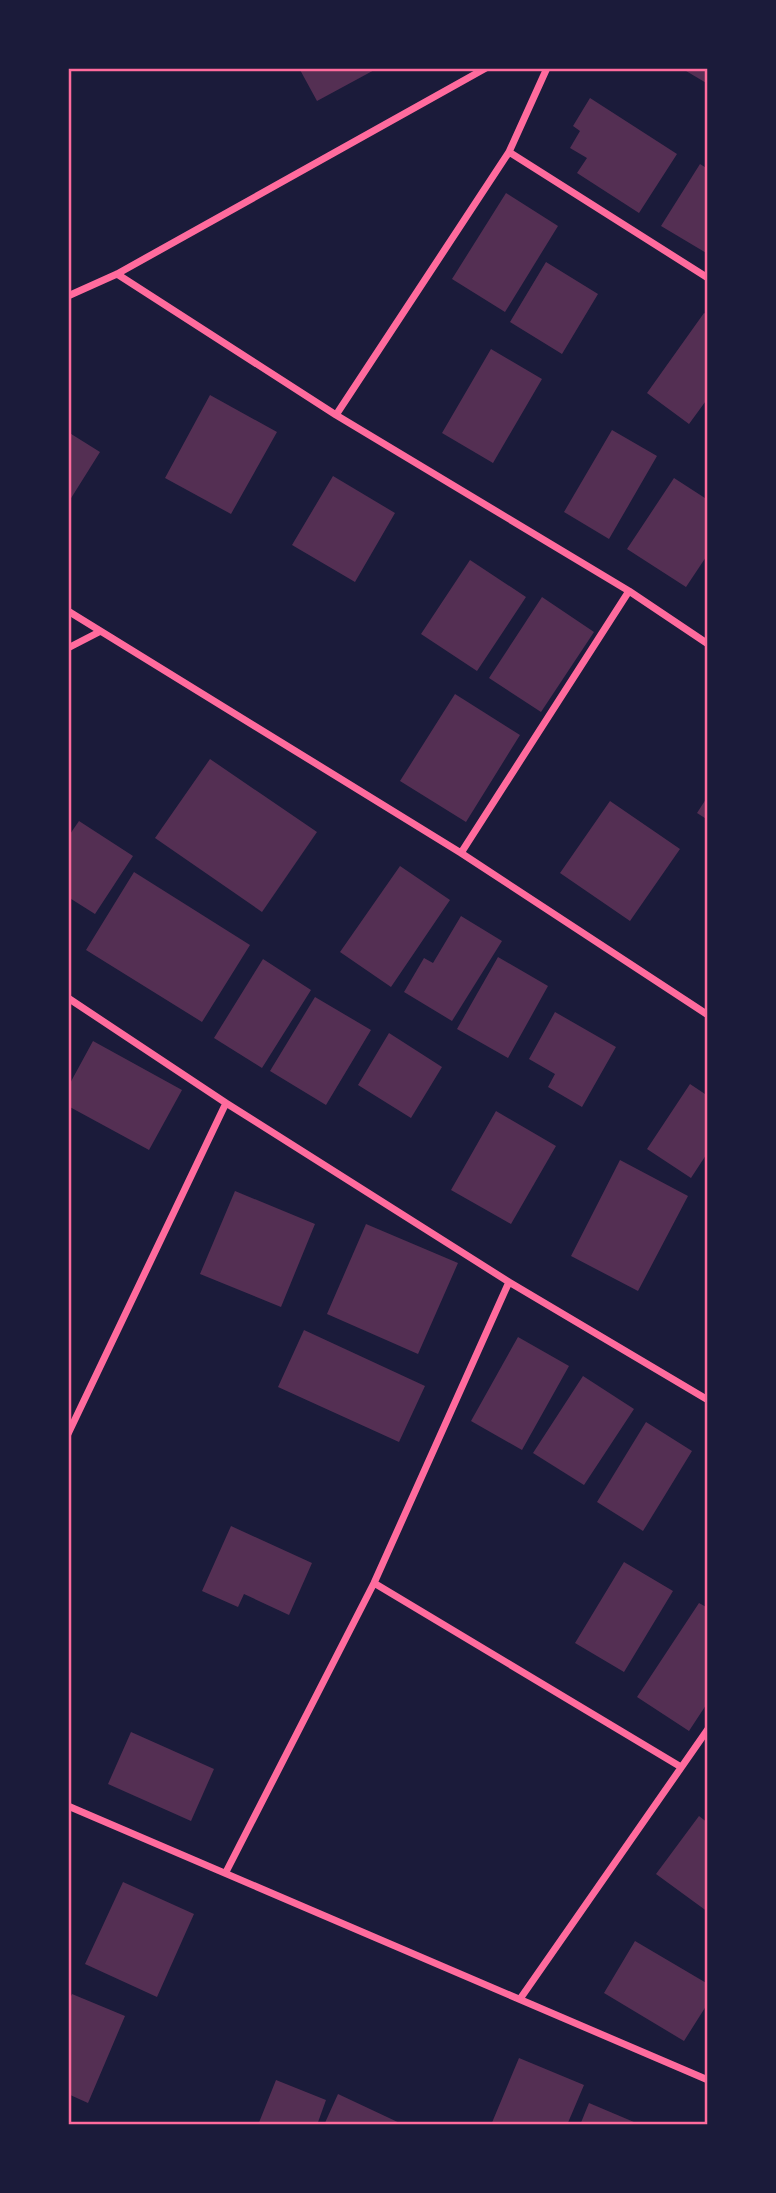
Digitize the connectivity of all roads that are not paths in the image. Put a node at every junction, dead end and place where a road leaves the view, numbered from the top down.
1 (486, 68) edge
2 (547, 68) edge
3 (509, 152) junction
4 (117, 274) junction
5 (708, 278) edge
6 (68, 296) edge
7 (336, 415) junction
8 (629, 592) junction
9 (68, 611) edge
10 (99, 632) junction
11 (708, 644) edge
12 (68, 648) edge
13 (461, 853) junction
14 (68, 998) edge
15 (708, 1014) edge
16 (226, 1103) junction
17 (509, 1282) junction
18 (708, 1400) edge
19 (68, 1434) edge
20 (373, 1583) junction
21 (708, 1729) edge
22 (681, 1767) junction
23 (68, 1806) edge
24 (226, 1872) junction
25 (520, 1999) junction
26 (708, 2080) edge

1 - 4 street
2 - 3 street
3 - 5 street
3 - 7 street
4 - 6 street
4 - 7 street
7 - 8 street
8 - 11 street
8 - 13 street
9 - 10 street
10 - 12 street
10 - 13 street
13 - 15 street
14 - 16 street
16 - 17 street
16 - 19 street
17 - 18 street
17 - 20 street
20 - 22 street
20 - 24 street
21 - 22 street
22 - 25 street
23 - 24 street
24 - 25 street
25 - 26 street

